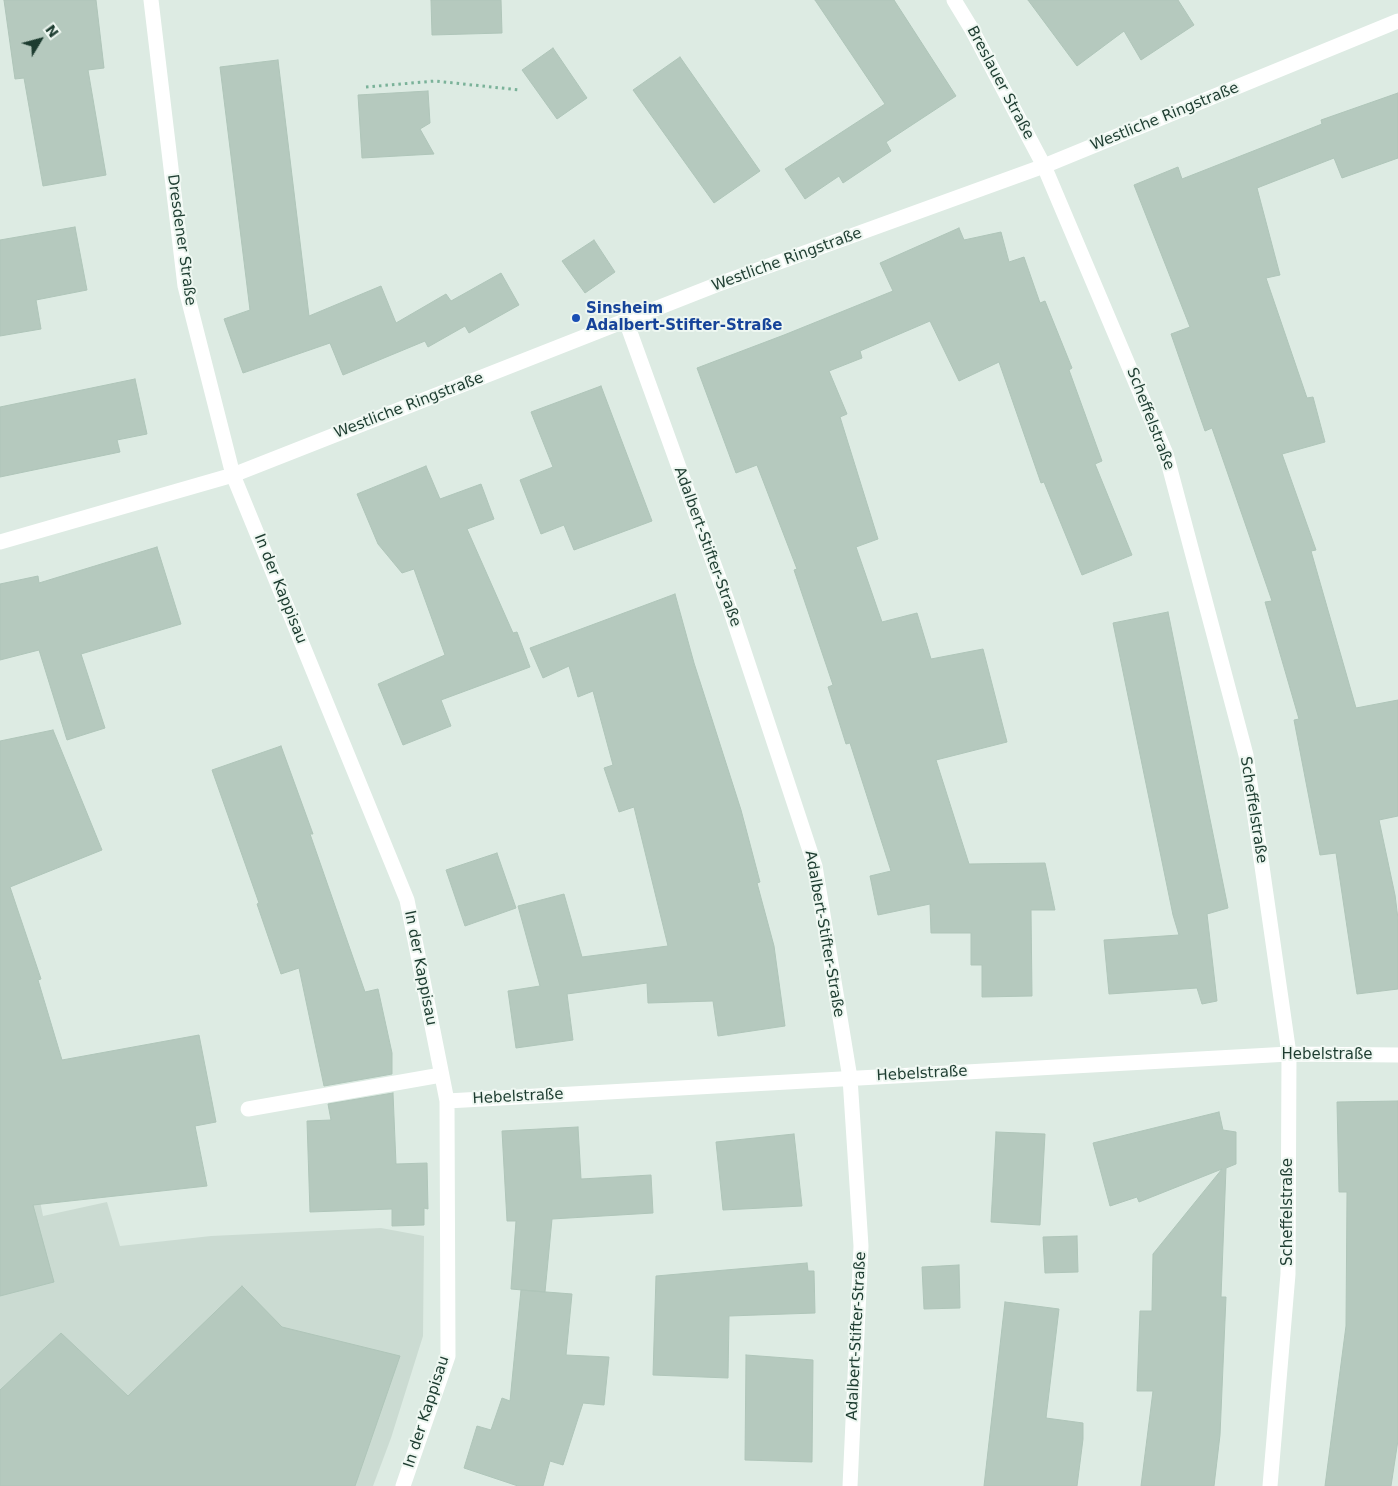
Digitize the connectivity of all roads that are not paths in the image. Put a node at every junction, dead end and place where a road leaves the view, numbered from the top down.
1 (151, 0) edge
2 (954, 0) edge
3 (1398, 21) edge
4 (1044, 166) junction
5 (626, 321) junction
6 (233, 475) junction
7 (0, 542) edge
8 (1289, 1054) junction
9 (1398, 1055) edge
10 (441, 1075) junction
11 (850, 1078) junction
12 (447, 1101) junction
13 (248, 1109) dead end
14 (403, 1486) edge
15 (850, 1486) edge
16 (1270, 1486) edge

1 - 6 street, Dresdener Straße
2 - 4 street, Breslauer Straße
3 - 4 street, Westliche Ringstraße
4 - 5 street, Westliche Ringstraße
4 - 8 street, Scheffelstraße
5 - 6 street, Westliche Ringstraße
5 - 11 street, Adalbert-Stifter-Straße
6 - 7 street, Westliche Ringstraße
6 - 10 street, In der Kappisau
8 - 9 street, Hebelstraße
8 - 11 street, Hebelstraße
8 - 16 street, Scheffelstraße
10 - 12 street, In der Kappisau
10 - 13 street
11 - 12 street, Hebelstraße
11 - 15 street, Adalbert-Stifter-Straße
12 - 14 street, In der Kappisau

